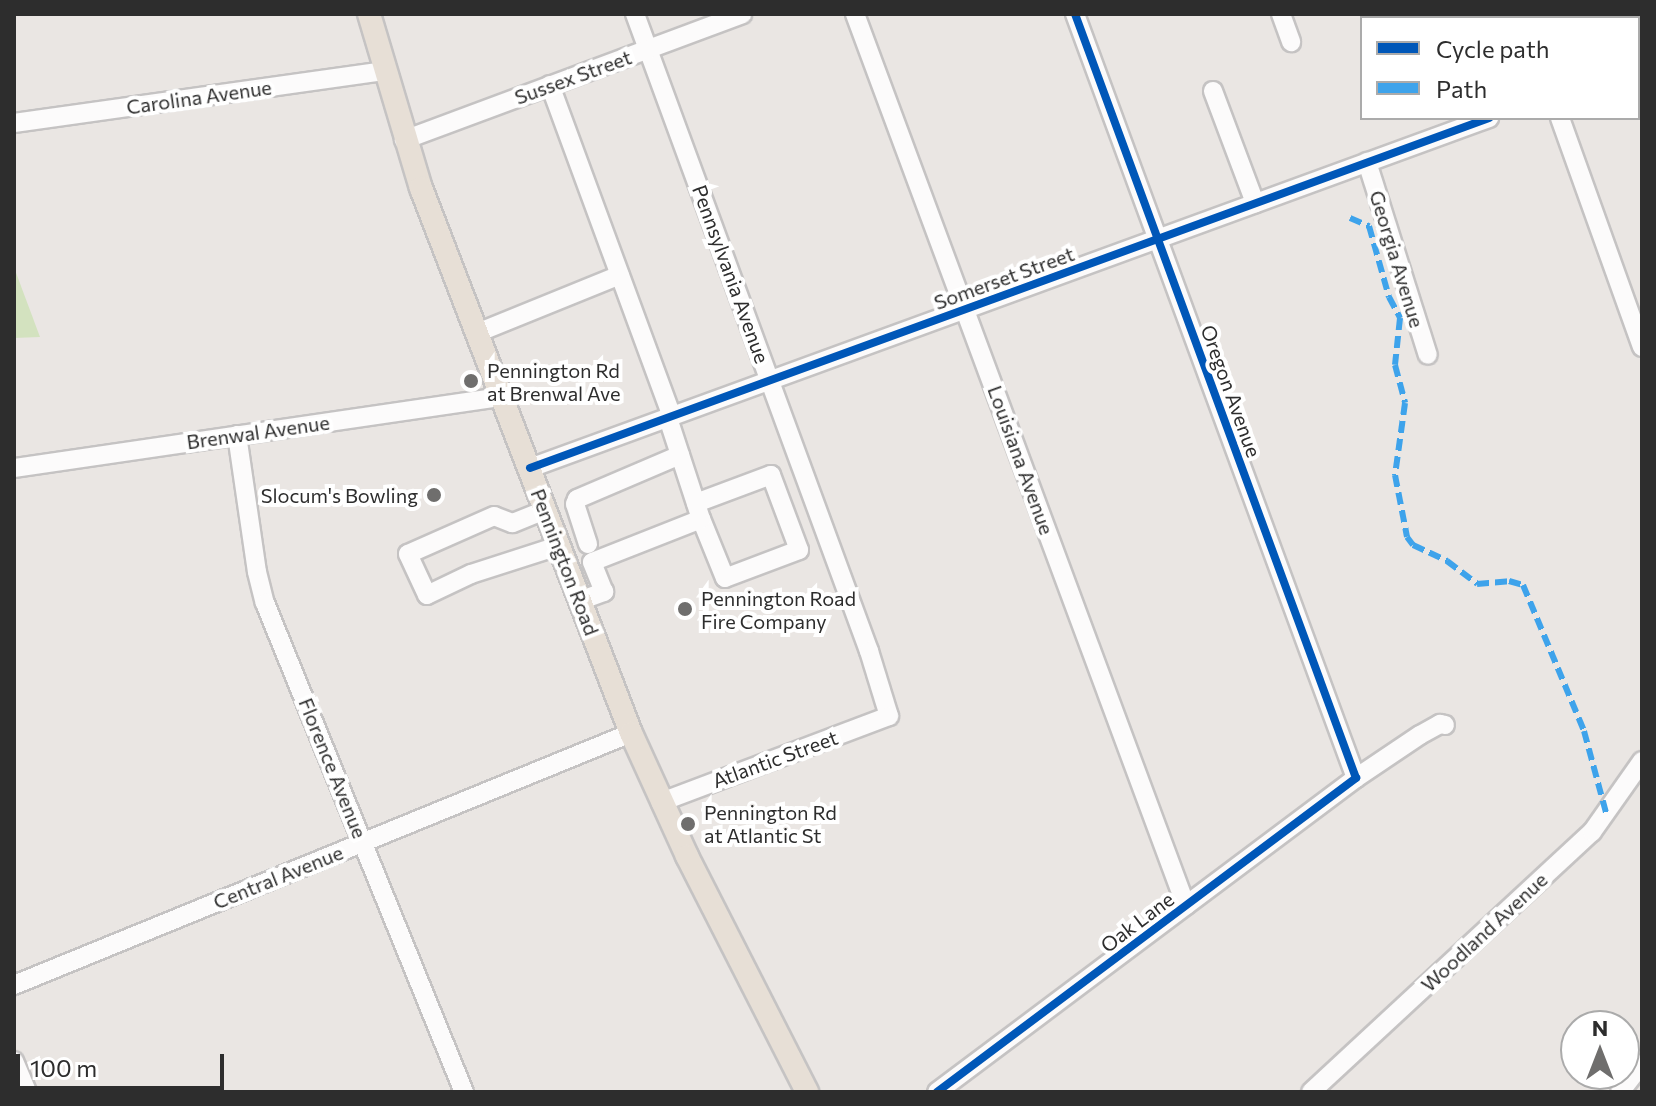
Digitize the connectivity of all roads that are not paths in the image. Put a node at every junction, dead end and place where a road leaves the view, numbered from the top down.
1 (369, 14) edge
2 (635, 14) edge
3 (742, 14) edge
4 (855, 14) edge
5 (1075, 14) edge
6 (1281, 14) edge
7 (1291, 42) dead end
8 (648, 49) junction
9 (383, 71) junction
10 (550, 85) junction
11 (1213, 91) dead end
12 (1483, 120) edge
13 (1561, 120) edge
14 (14, 123) edge
15 (404, 140) junction
16 (1367, 162) junction
17 (1255, 203) junction
18 (1158, 239) junction
19 (620, 275) junction
20 (965, 309) junction
21 (477, 333) junction
22 (1642, 347) edge
23 (1428, 355) dead end
24 (771, 380) junction
25 (501, 397) junction
26 (670, 417) junction
27 (237, 435) junction
28 (680, 455) junction
29 (14, 468) edge
30 (530, 468) junction
31 (698, 511) junction
32 (579, 516) junction
33 (552, 528) junction
34 (828, 538) junction
35 (588, 544) dead end
36 (799, 550) junction
37 (579, 601) junction
38 (889, 716) joint
39 (1445, 725) dead end
40 (631, 733) junction
41 (1642, 761) edge
42 (1356, 778) junction
43 (661, 802) junction
44 (363, 843) junction
45 (1186, 906) junction
46 (14, 985) edge
47 (14, 1061) edge
48 (1642, 1064) edge
49 (27, 1092) edge
50 (464, 1092) edge
51 (807, 1092) edge
52 (937, 1092) edge
53 (1311, 1092) edge
54 (1620, 1092) edge

1 - 9 main road, Pennington Road
2 - 8 street, Pennsylvania Avenue
3 - 8 street, Sussex Street
4 - 20 street, Louisiana Avenue
5 - 18 street, Oregon Avenue
6 - 7 street
8 - 10 street, Sussex Street
8 - 24 street, Pennsylvania Avenue
9 - 14 street, Carolina Avenue
9 - 15 main road, Pennington Road
10 - 15 street, Sussex Street
10 - 19 street
11 - 17 street
12 - 16 street, Somerset Street
13 - 22 street
15 - 21 main road, Pennington Road
16 - 17 street, Somerset Street
16 - 23 street, Georgia Avenue
17 - 18 street, Somerset Street
18 - 20 street, Somerset Street
18 - 42 street, Oregon Avenue
19 - 21 street
19 - 26 street
20 - 24 street, Somerset Street
20 - 45 street, Louisiana Avenue
21 - 25 main road, Pennington Road
24 - 26 street, Somerset Street
24 - 34 street, Pennsylvania Avenue
25 - 27 street, Brenwal Avenue
25 - 30 main road, Pennington Road
26 - 28 street
26 - 30 street, Somerset Street
27 - 29 street, Brenwal Avenue
27 - 44 street, Florence Avenue
28 - 31 street
28 - 32 street
30 - 33 main road, Pennington Road
31 - 36 street
31 - 36 street
31 - 37 street
32 - 33 street
32 - 35 street
33 - 33 street
33 - 37 main road, Pennington Road
34 - 36 street
34 - 38 street, Pennsylvania Avenue
37 - 40 main road, Pennington Road
38 - 43 street, Atlantic Street
39 - 42 street, Oak Lane
40 - 43 main road, Pennington Road
40 - 44 street, Central Avenue
41 - 53 street, Woodland Avenue
42 - 45 street, Oak Lane
43 - 51 main road, Pennington Road
44 - 46 street, Central Avenue
44 - 50 street, Florence Avenue
45 - 52 street, Oak Lane
47 - 49 street
48 - 54 street

